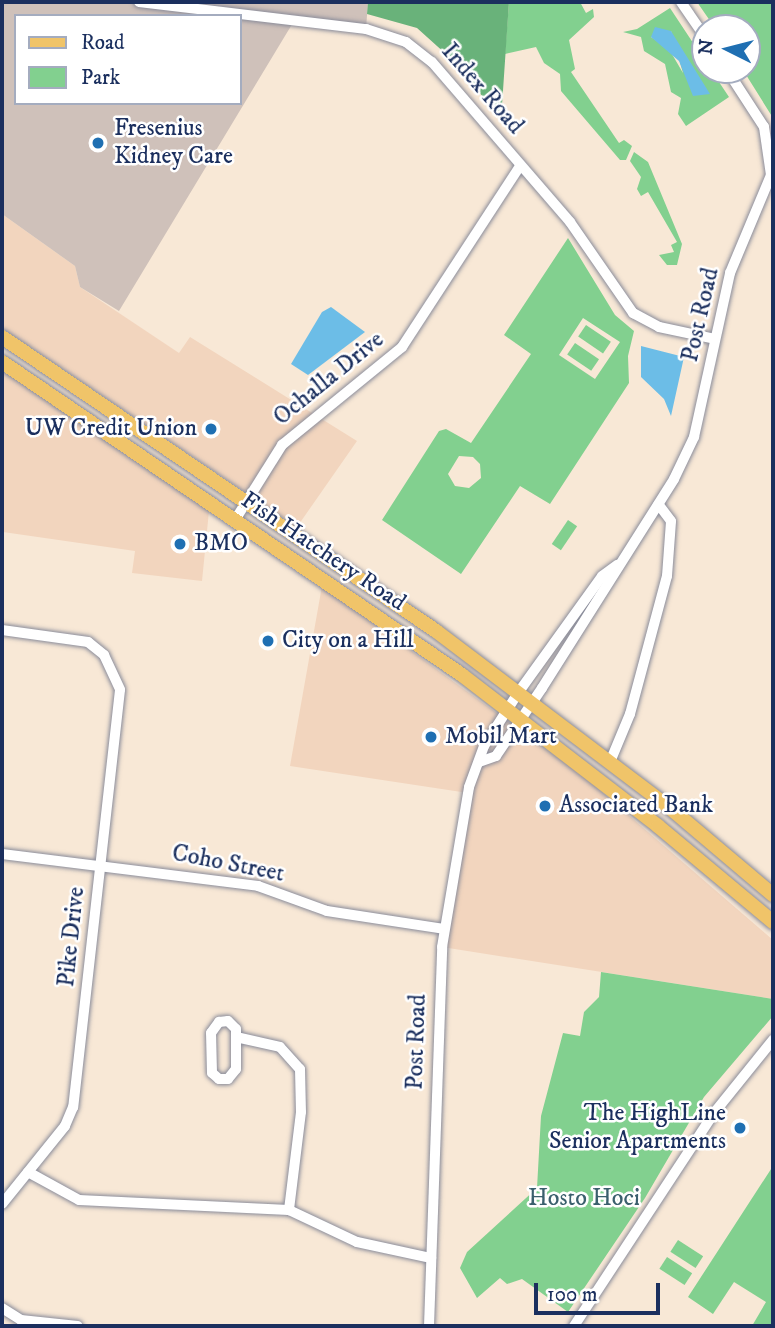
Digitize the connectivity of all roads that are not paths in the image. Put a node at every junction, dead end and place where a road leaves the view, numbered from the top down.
1 (139, 2) edge
2 (681, 2) edge
3 (233, 14) edge
4 (242, 15) edge
5 (691, 17) edge
6 (736, 84) edge
7 (520, 166) junction
8 (2, 337) edge
9 (715, 339) junction
10 (2, 362) edge
11 (60, 376) junction
12 (26, 378) junction
13 (91, 398) junction
14 (59, 401) junction
15 (246, 502) junction
16 (658, 504) junction
17 (235, 520) junction
18 (617, 565) junction
19 (373, 587) junction
20 (340, 591) junction
21 (2, 630) edge
22 (518, 693) junction
23 (531, 703) junction
24 (508, 709) junction
25 (520, 719) junction
26 (479, 762) junction
27 (610, 762) junction
28 (658, 826) junction
29 (706, 838) junction
30 (2, 854) edge
31 (100, 865) junction
32 (773, 895) edge
33 (773, 922) edge
34 (444, 929) junction
35 (236, 1037) junction
36 (773, 1040) edge
37 (28, 1172) junction
38 (2, 1204) edge
39 (289, 1210) junction
40 (431, 1258) junction
41 (2, 1308) edge
42 (78, 1326) edge
43 (429, 1326) edge
44 (574, 1326) edge

1 - 3 street, Index Road
2 - 5 street
4 - 7 street, Index Road
6 - 9 street, Post Road
7 - 9 street, Index Road
7 - 15 street, Ochalla Drive
8 - 11 main road, Fish Hatchery Road
9 - 16 street, Post Road
10 - 12 main road, Fish Hatchery Road
11 - 12 main road
11 - 13 main road, Fish Hatchery Road
12 - 14 main road, Fish Hatchery Road
13 - 14 main road
13 - 15 main road, Fish Hatchery Road
14 - 17 main road, Fish Hatchery Road
15 - 17 street, Ochalla Drive
15 - 19 main road, Fish Hatchery Road
16 - 18 street, Post Road
16 - 27 street
17 - 20 main road, Fish Hatchery Road
18 - 22 street, Post Road
18 - 23 street, Post Road
19 - 20 main road
19 - 22 main road, Fish Hatchery Road
20 - 24 main road, Fish Hatchery Road
21 - 31 street, Pike Drive
22 - 23 main road, Fish Hatchery Road
22 - 24 street, Post Road
23 - 25 street, Post Road
23 - 27 main road, Fish Hatchery Road
24 - 25 main road, Fish Hatchery Road
24 - 26 street, Post Road
25 - 26 street, Post Road
25 - 28 main road, Fish Hatchery Road
26 - 34 street, Post Road
27 - 29 main road, Fish Hatchery Road
28 - 29 main road
28 - 33 main road, Fish Hatchery Road
29 - 32 main road, Fish Hatchery Road
30 - 31 street, Coho Street
31 - 34 street, Coho Street
31 - 37 street, Pike Drive
34 - 40 street, Post Road
35 - 35 street
35 - 39 street
36 - 44 street
37 - 38 street, Pike Drive
37 - 39 street
39 - 40 street
40 - 43 street, Post Road
41 - 42 street

